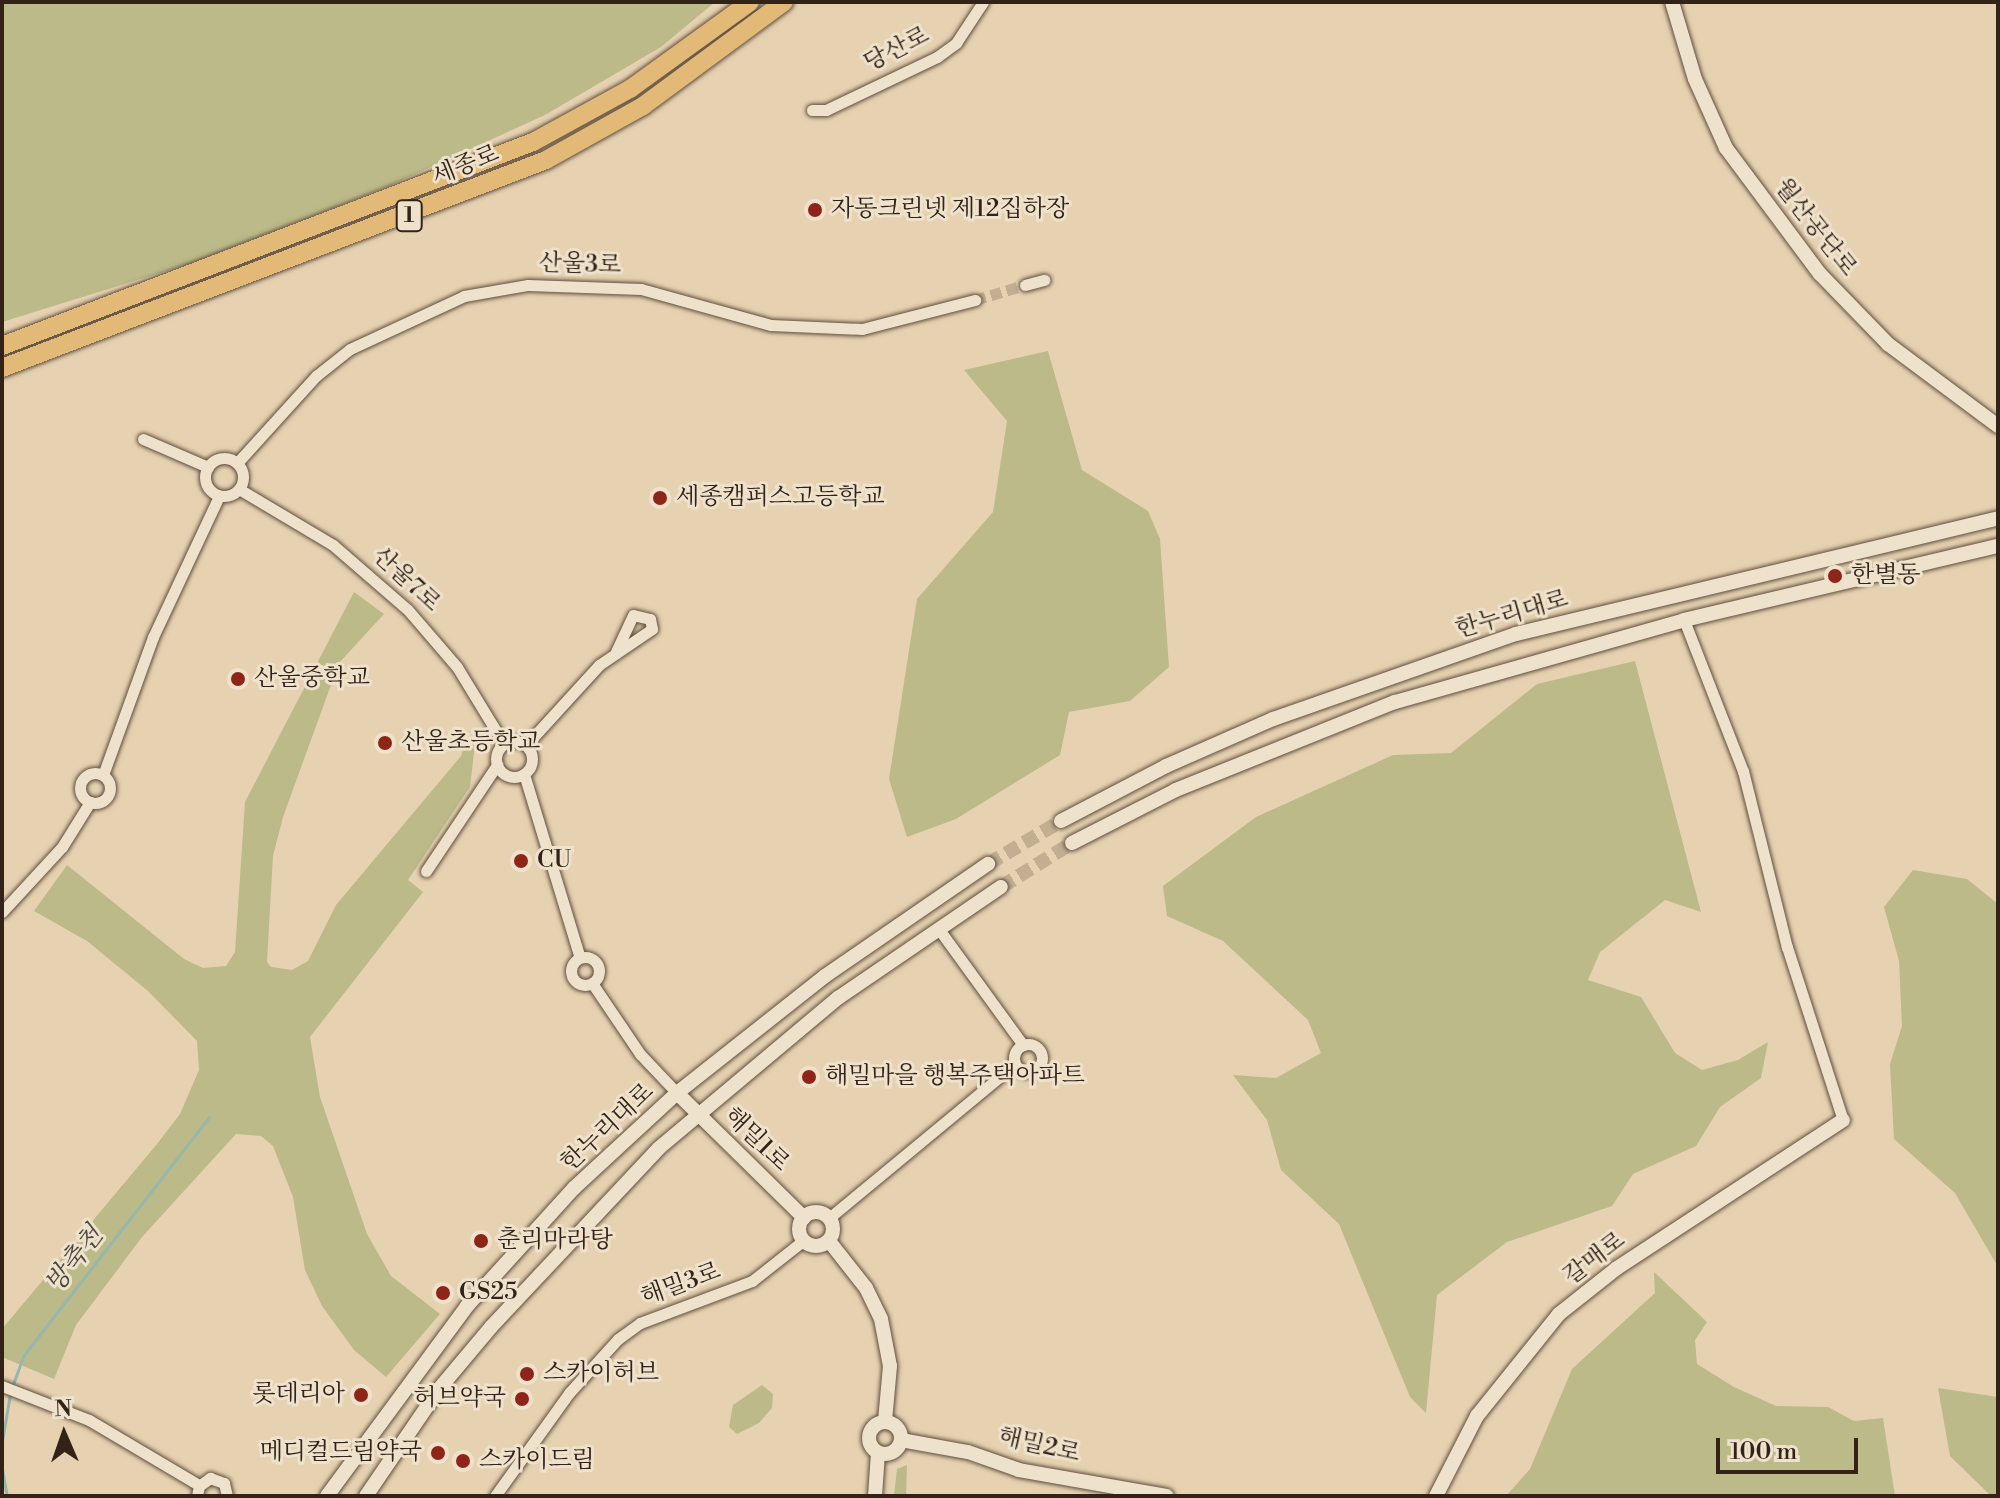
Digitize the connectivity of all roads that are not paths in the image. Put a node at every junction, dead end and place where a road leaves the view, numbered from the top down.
1 (750, 2) edge
2 (784, 2) edge
3 (983, 2) edge
4 (1672, 2) edge
5 (812, 110) dead end
6 (1044, 280) dead end
7 (1025, 285) tunnel mouth
8 (975, 300) tunnel mouth
9 (2, 346) edge
10 (2, 368) edge
11 (1995, 427) edge
12 (143, 439) dead end
13 (237, 463) junction
14 (208, 467) junction
15 (239, 489) junction
16 (219, 496) junction
17 (1998, 518) edge
18 (1998, 546) edge
19 (1684, 620) junction
20 (616, 651) dead end
21 (504, 744) junction
22 (526, 745) junction
23 (497, 765) junction
24 (524, 774) junction
25 (103, 775) junction
26 (90, 802) junction
27 (1061, 821) tunnel mouth
28 (1072, 843) tunnel mouth
29 (988, 864) tunnel mouth
30 (426, 871) dead end
31 (1001, 887) tunnel mouth
32 (2, 912) edge
33 (938, 928) junction
34 (580, 958) junction
35 (592, 983) junction
36 (1023, 1045) junction
37 (1015, 1064) junction
38 (677, 1093) junction
39 (697, 1113) junction
40 (1843, 1120) joint
41 (804, 1218) junction
42 (829, 1218) junction
43 (804, 1240) junction
44 (829, 1241) junction
45 (2, 1386) edge
46 (885, 1421) junction
47 (901, 1440) junction
48 (878, 1453) junction
49 (198, 1491) edge
50 (227, 1496) edge
51 (327, 1496) edge
52 (366, 1496) edge
53 (495, 1496) edge
54 (875, 1496) edge
55 (1167, 1496) edge
56 (1436, 1496) edge

1 - 9 highway, 세종로 / 1
2 - 10 highway, 세종로 / 1
3 - 5 street, 당산로
4 - 11 street, 월산공단로
6 - 7 street
8 - 13 street, 산울3로
12 - 14 street
13 - 14 street
13 - 15 street
14 - 16 street
15 - 16 street
15 - 21 street, 산울7로
16 - 25 street
17 - 27 street, 한누리대로
18 - 19 street, 한누리대로
19 - 28 street, 한누리대로
19 - 40 street
20 - 22 street
21 - 22 street
21 - 23 street
22 - 24 street
23 - 24 street
23 - 30 street
24 - 34 street
25 - 26 street
25 - 26 street
26 - 32 street
29 - 38 street, 한누리대로
31 - 33 street, 한누리대로
33 - 36 street
33 - 39 street, 한누리대로
34 - 35 street
34 - 35 street
35 - 38 street
36 - 37 street
36 - 37 street
37 - 42 street
38 - 39 street, 해밀1로
38 - 51 street, 한누리대로
39 - 41 street, 해밀1로
39 - 52 street, 한누리대로
40 - 56 street, 갈매로
41 - 42 street
41 - 43 street
42 - 44 street
43 - 44 street
43 - 53 street, 해밀3로
44 - 46 street
45 - 49 street
46 - 47 street
46 - 48 street
47 - 48 street
47 - 55 street, 해밀2로
48 - 54 street
49 - 50 street

